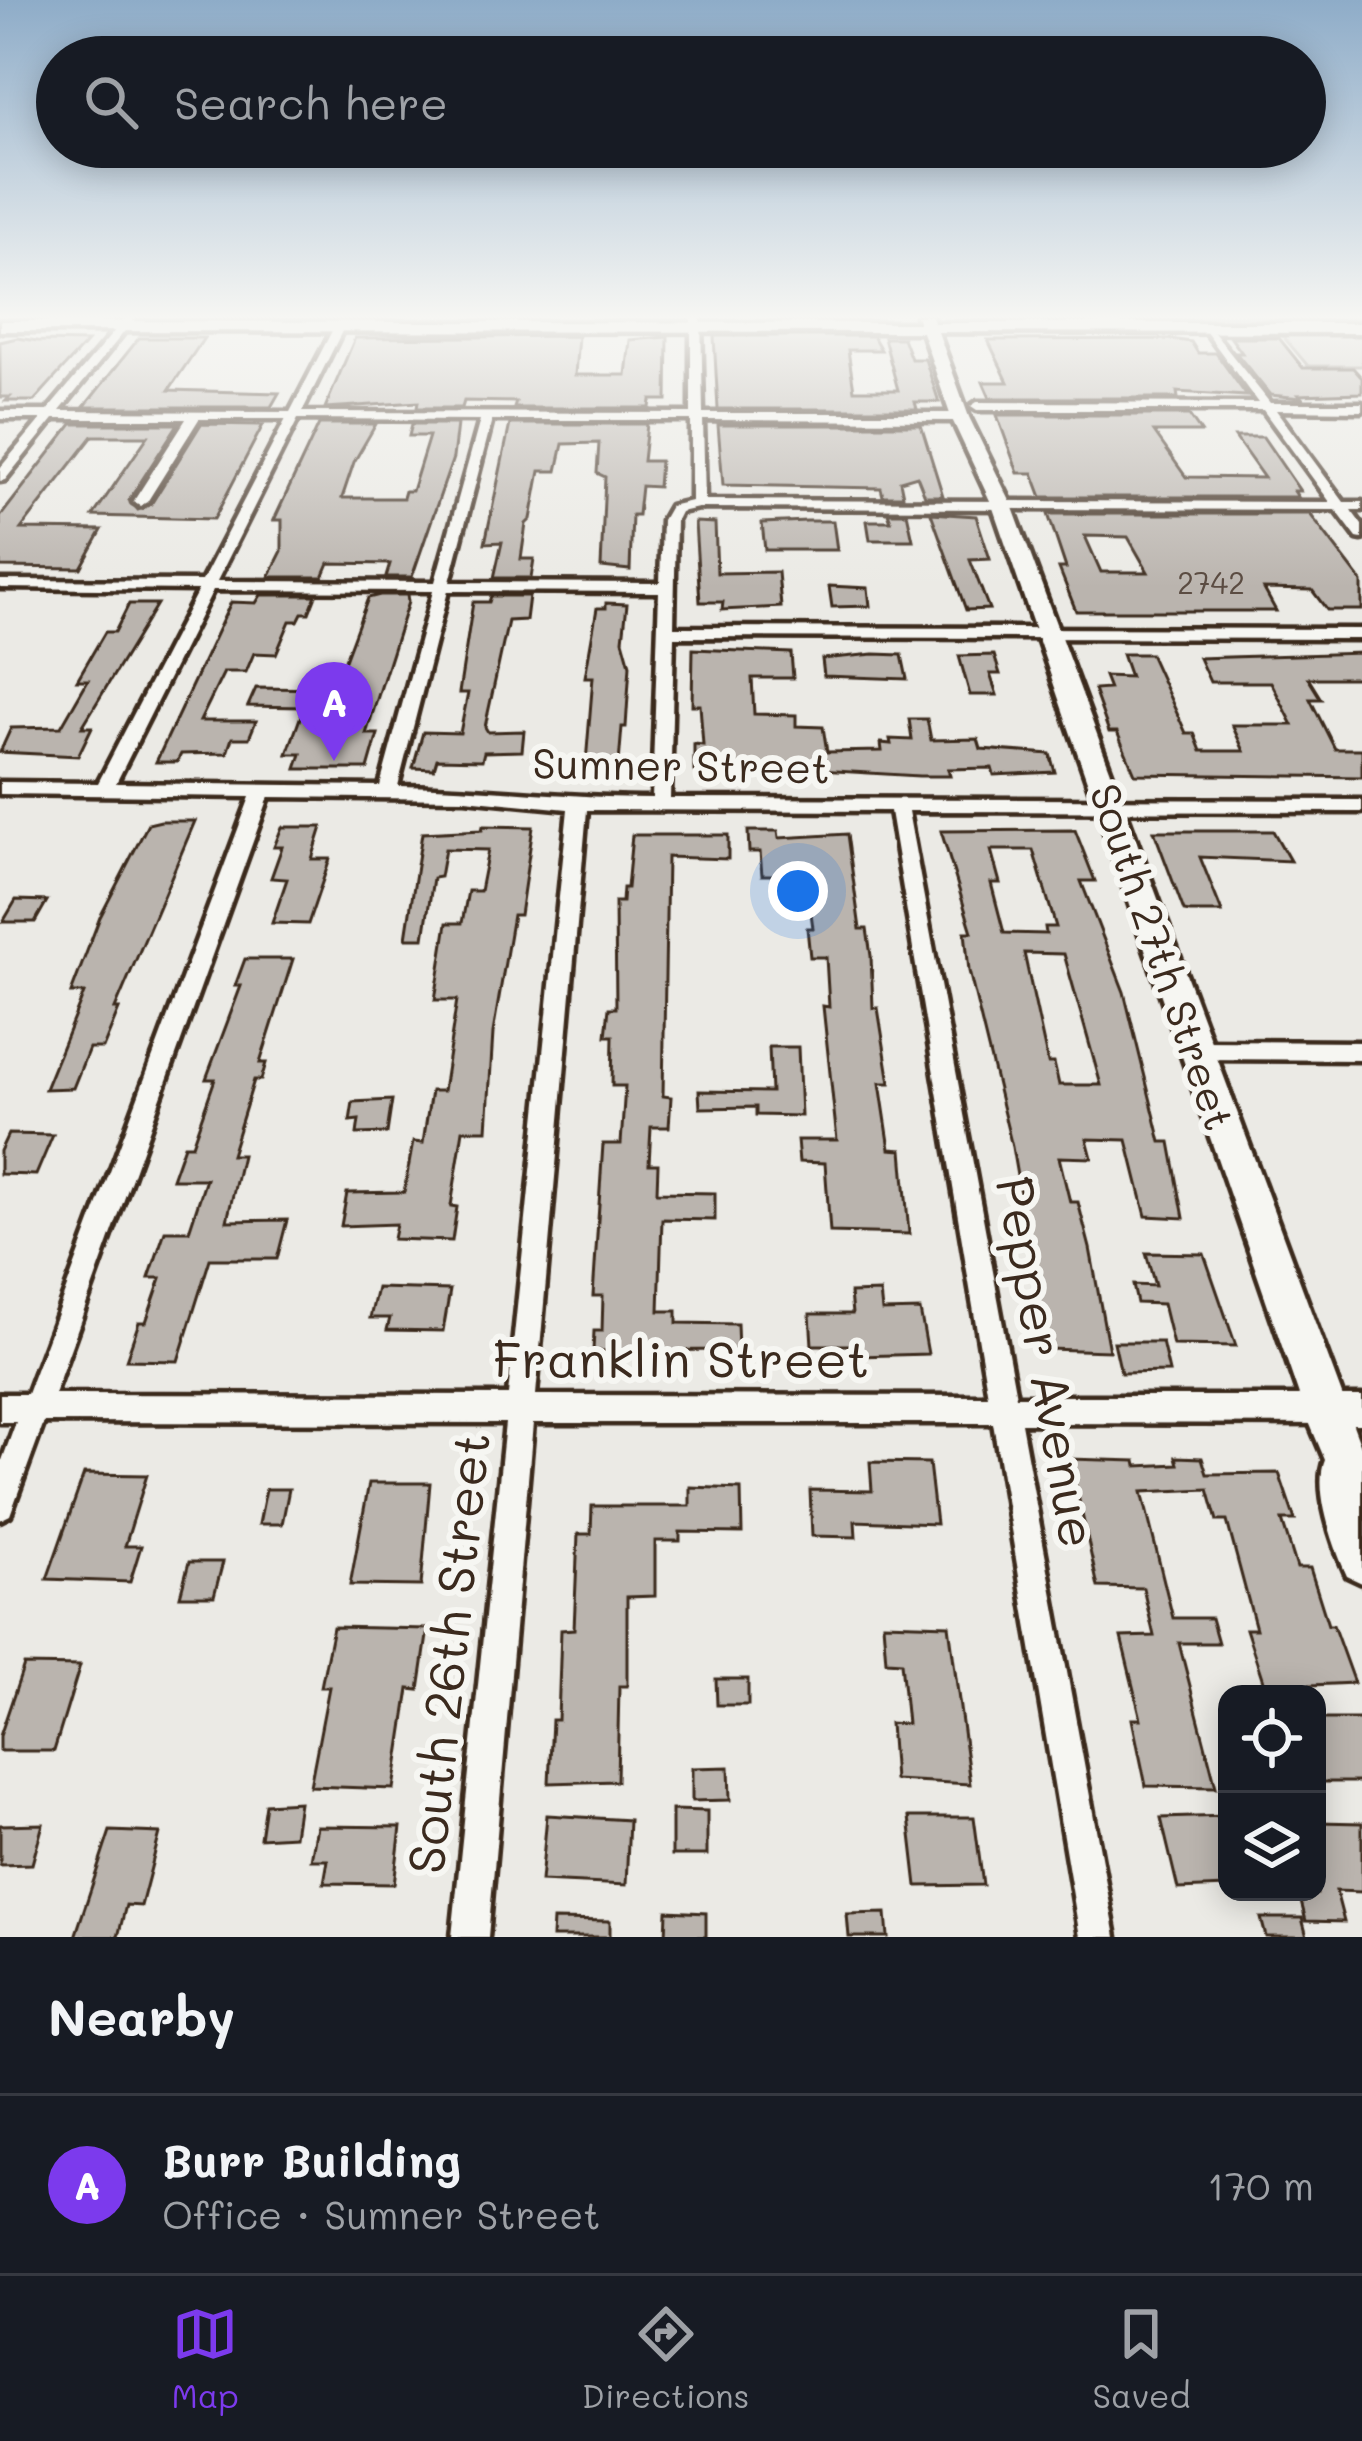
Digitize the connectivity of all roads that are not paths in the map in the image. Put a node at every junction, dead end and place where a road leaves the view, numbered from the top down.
1 (57, 406) edge
2 (300, 406) edge
3 (697, 406) edge
4 (956, 406) edge
5 (977, 406) edge
6 (1266, 406) edge
7 (0, 415) edge
8 (50, 415) junction
9 (195, 416) junction
10 (295, 416) junction
11 (487, 416) junction
12 (697, 416) junction
13 (959, 417) junction
14 (0, 477) edge
15 (140, 502) dead end
16 (698, 504) junction
17 (1002, 505) junction
18 (1340, 506) junction
19 (1362, 506) edge
20 (1362, 535) edge
21 (0, 584) edge
22 (208, 585) junction
23 (442, 586) junction
24 (668, 588) junction
25 (666, 632) junction
26 (1047, 633) junction
27 (1362, 634) edge
28 (0, 788) edge
29 (104, 788) junction
30 (262, 790) junction
31 (387, 793) junction
32 (578, 804) junction
33 (661, 804) junction
34 (898, 805) junction
35 (1109, 805) junction
36 (1362, 806) edge
37 (1195, 1050) junction
38 (1362, 1051) edge
39 (0, 1408) edge
40 (36, 1408) junction
41 (521, 1408) junction
42 (1006, 1408) junction
43 (1343, 1410) edge
44 (1362, 1496) edge
45 (0, 1505) edge
46 (1362, 1561) edge
47 (470, 1937) edge
48 (1098, 1937) edge

1 - 8 street
2 - 10 street
3 - 12 street
4 - 13 main road, South 27th Street
5 - 17 main road, South 27th Street
6 - 18 street
7 - 8 street
8 - 9 street
8 - 14 street
9 - 10 street
9 - 15 street
10 - 11 street
10 - 22 street
11 - 12 street
11 - 23 street
12 - 13 street
12 - 16 street
13 - 17 main road, South 27th Street
16 - 17 street
16 - 24 street
17 - 18 street
17 - 26 main road, South 27th Street
18 - 19 street
18 - 20 street
21 - 22 street
22 - 23 street
22 - 29 street
23 - 24 street
23 - 31 street
24 - 25 street
25 - 26 street
25 - 33 street
26 - 27 street
26 - 35 main road, South 27th Street
28 - 29 street, Sumner Street
29 - 30 street, Sumner Street
30 - 31 street, Sumner Street
30 - 40 street
31 - 32 street, Sumner Street
32 - 33 street, Sumner Street
32 - 41 street, South 26th Street
33 - 34 street, Sumner Street
34 - 35 street, Sumner Street
34 - 42 street, Pepper Avenue
35 - 36 street, Sumner Street
35 - 37 main road, South 27th Street
37 - 38 street
37 - 43 main road, South 27th Street
39 - 40 street, Franklin Street
40 - 41 street, Franklin Street
40 - 45 street
41 - 42 street, Franklin Street
41 - 47 street, South 26th Street
42 - 43 street, Franklin Street
42 - 48 street, Pepper Avenue
43 - 44 main road, South 27th Street
43 - 46 main road, South 27th Street

